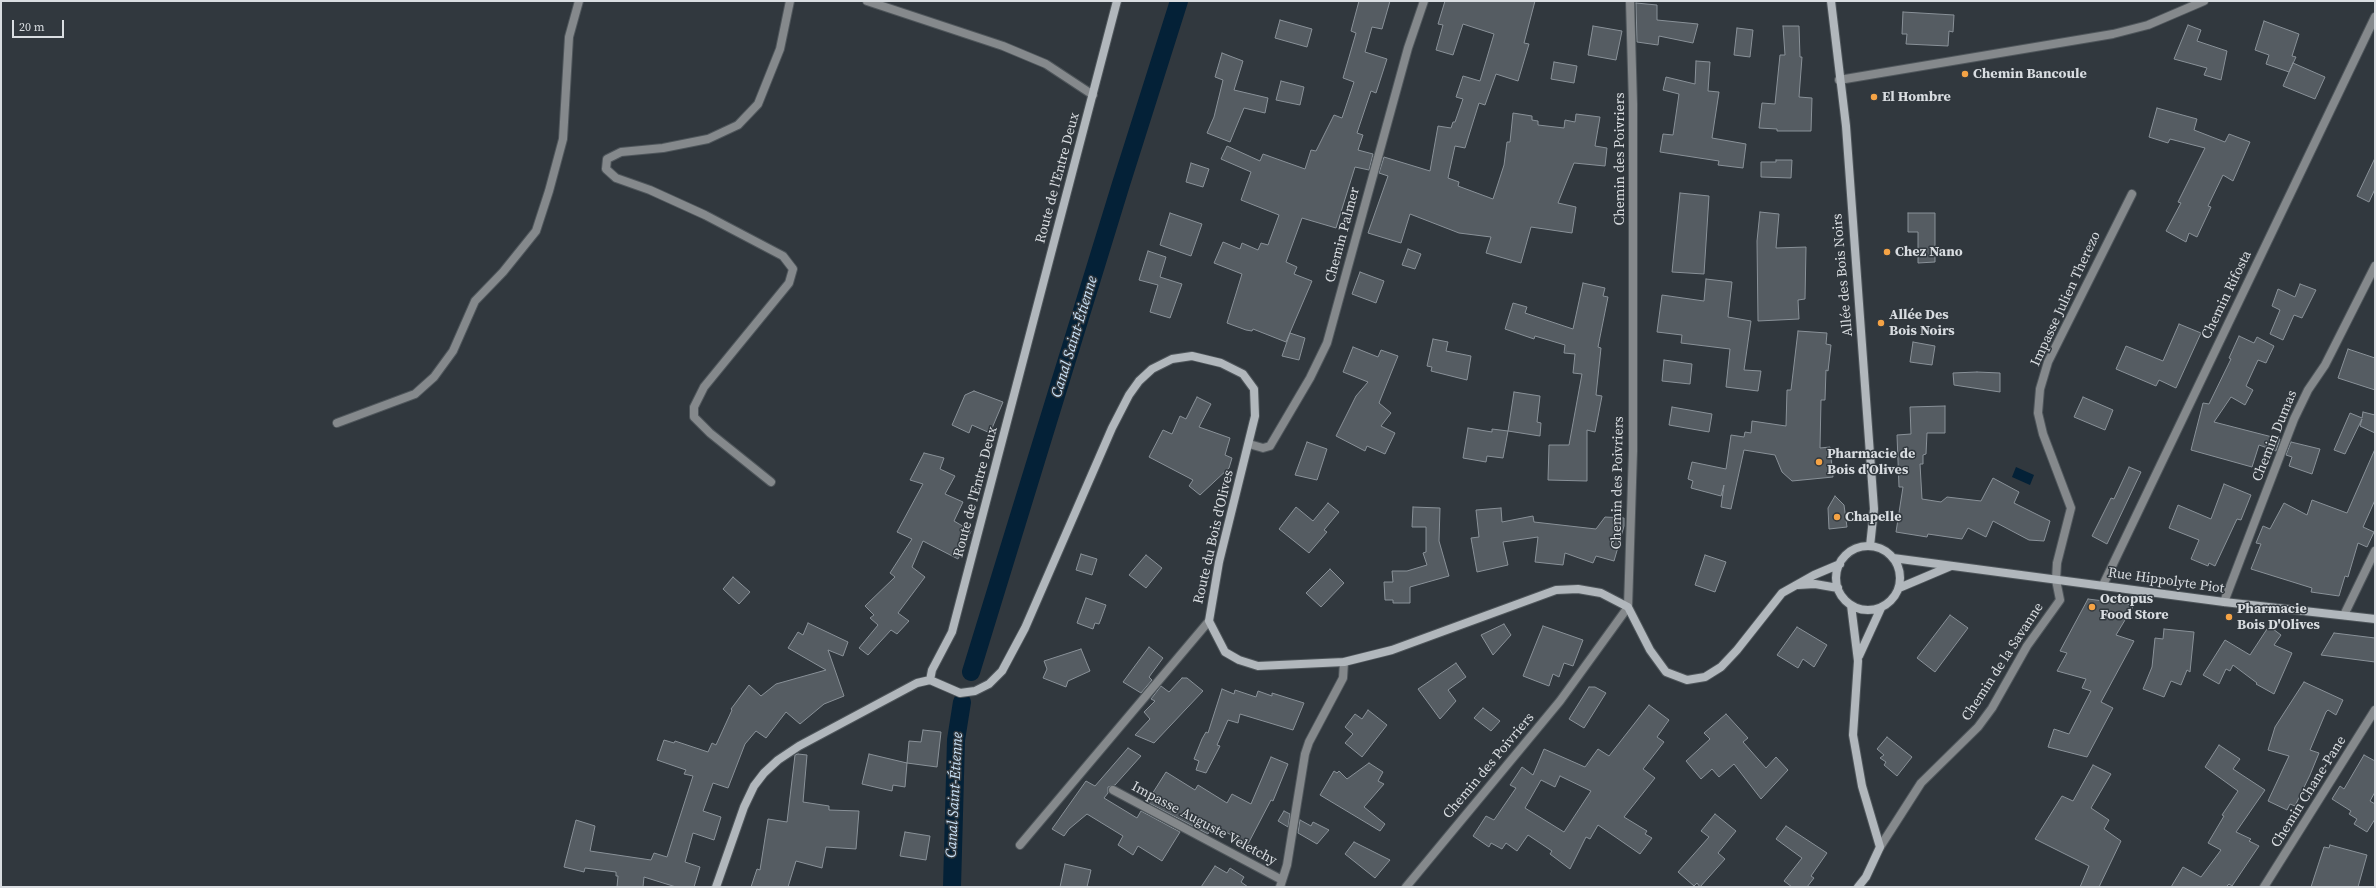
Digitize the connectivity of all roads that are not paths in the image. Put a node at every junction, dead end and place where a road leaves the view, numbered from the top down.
1 (579, 1) edge
2 (790, 1) edge
3 (867, 1) edge
4 (1117, 1) edge
5 (1424, 1) edge
6 (1630, 1) edge
7 (1831, 1) edge
8 (2204, 1) edge
9 (2375, 17) edge
10 (1839, 80) junction
11 (1093, 95) junction
12 (2132, 194) dead end
13 (2375, 266) edge
14 (337, 422) dead end
15 (1249, 444) junction
16 (771, 482) dead end
17 (1870, 546) junction
18 (2375, 551) edge
19 (1893, 558) junction
20 (1840, 564) junction
21 (1954, 566) junction
22 (2056, 580) junction
23 (1796, 585) junction
24 (2103, 585) junction
25 (1838, 588) junction
26 (1899, 588) junction
27 (2224, 602) junction
28 (1851, 605) junction
29 (1628, 607) junction
30 (1881, 608) junction
31 (2344, 616) junction
32 (2375, 619) edge
33 (1209, 621) junction
34 (1858, 661) junction
35 (1344, 662) junction
36 (930, 680) junction
37 (2375, 710) edge
38 (1113, 790) dead end
39 (1020, 845) dead end
40 (1880, 847) junction
41 (1281, 884) edge
42 (716, 887) edge
43 (1406, 887) edge
44 (1858, 887) edge
45 (2264, 887) edge

1 - 14 street
2 - 16 street
3 - 11 street
4 - 11 main road, Route de l'Entre Deux
5 - 15 street, Chemin Palmer
6 - 29 street, Chemin des Poivriers
7 - 10 main road, Allée des Bois Noirs
8 - 10 street
9 - 24 street, Chemin Rifosta
10 - 17 main road, Allée des Bois Noirs
11 - 36 main road, Route de l'Entre Deux
12 - 22 street, Impasse Julien Therezo
13 - 27 street, Chemin Dumas
15 - 33 main road, Route du Bois d'Olives
15 - 36 main road, Route du Bois d'Olives
17 - 19 main road
17 - 20 main road
18 - 31 street
19 - 21 main road, Rue Hippolyte Piot
19 - 26 main road
20 - 23 main road
20 - 25 main road
21 - 22 main road, Rue Hippolyte Piot
21 - 26 main road, Rue Hippolyte Piot
22 - 24 main road, Rue Hippolyte Piot
22 - 40 street, Chemin de la Savanne
23 - 25 main road
23 - 29 main road
24 - 27 main road, Rue Hippolyte Piot
25 - 28 main road
26 - 30 main road
27 - 31 main road, Rue Hippolyte Piot
28 - 30 main road
28 - 34 main road
29 - 35 main road, Route du Bois d'Olives
29 - 43 street, Chemin des Poivriers
30 - 34 main road
31 - 32 main road, Rue Hippolyte Piot
33 - 35 main road, Route du Bois d'Olives
33 - 39 street
34 - 40 main road
35 - 41 street
36 - 42 main road
37 - 45 street, Chemin Chane-Pane
38 - 41 street, Impasse Auguste Veletchy
40 - 44 main road

